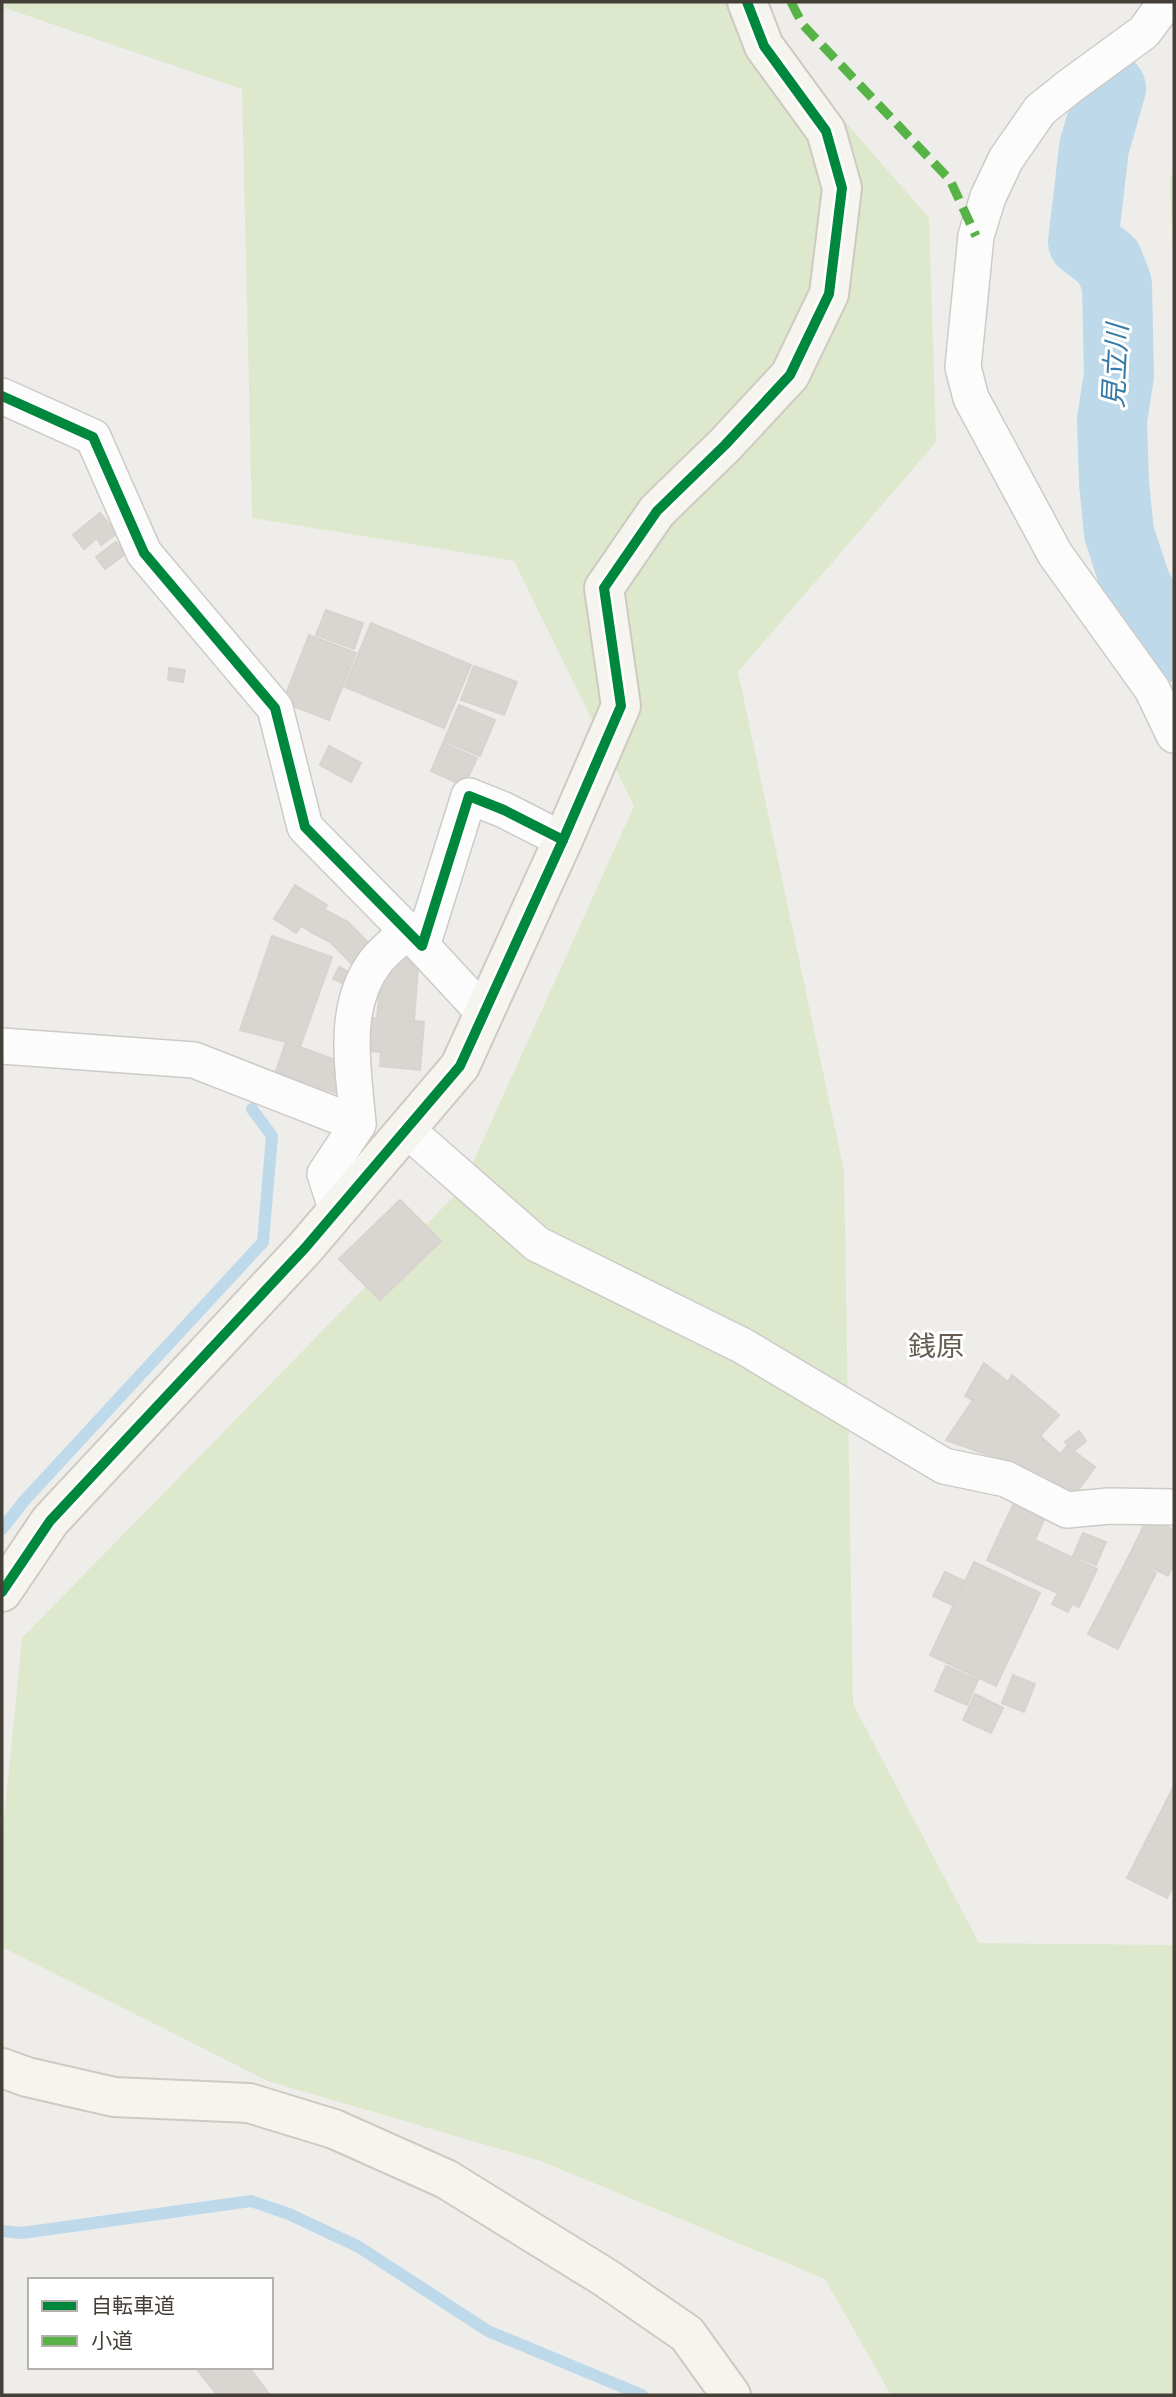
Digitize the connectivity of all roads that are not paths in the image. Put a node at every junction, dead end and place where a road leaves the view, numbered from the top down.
1 (747, 2) edge
2 (1166, 2) edge
3 (2, 396) edge
4 (1174, 735) edge
5 (563, 840) junction
6 (415, 939) junction
7 (484, 1013) junction
8 (2, 1046) edge
9 (358, 1124) junction
10 (407, 1130) junction
11 (337, 1211) junction
12 (1174, 1507) edge
13 (2, 1592) edge
14 (2, 2068) edge
15 (731, 2395) edge

1 - 5 street
2 - 4 street
3 - 6 street
5 - 6 street
5 - 7 street
6 - 7 street
6 - 9 street
7 - 10 street
8 - 9 street
9 - 11 street
10 - 11 street
10 - 12 street
11 - 13 street
14 - 15 street

